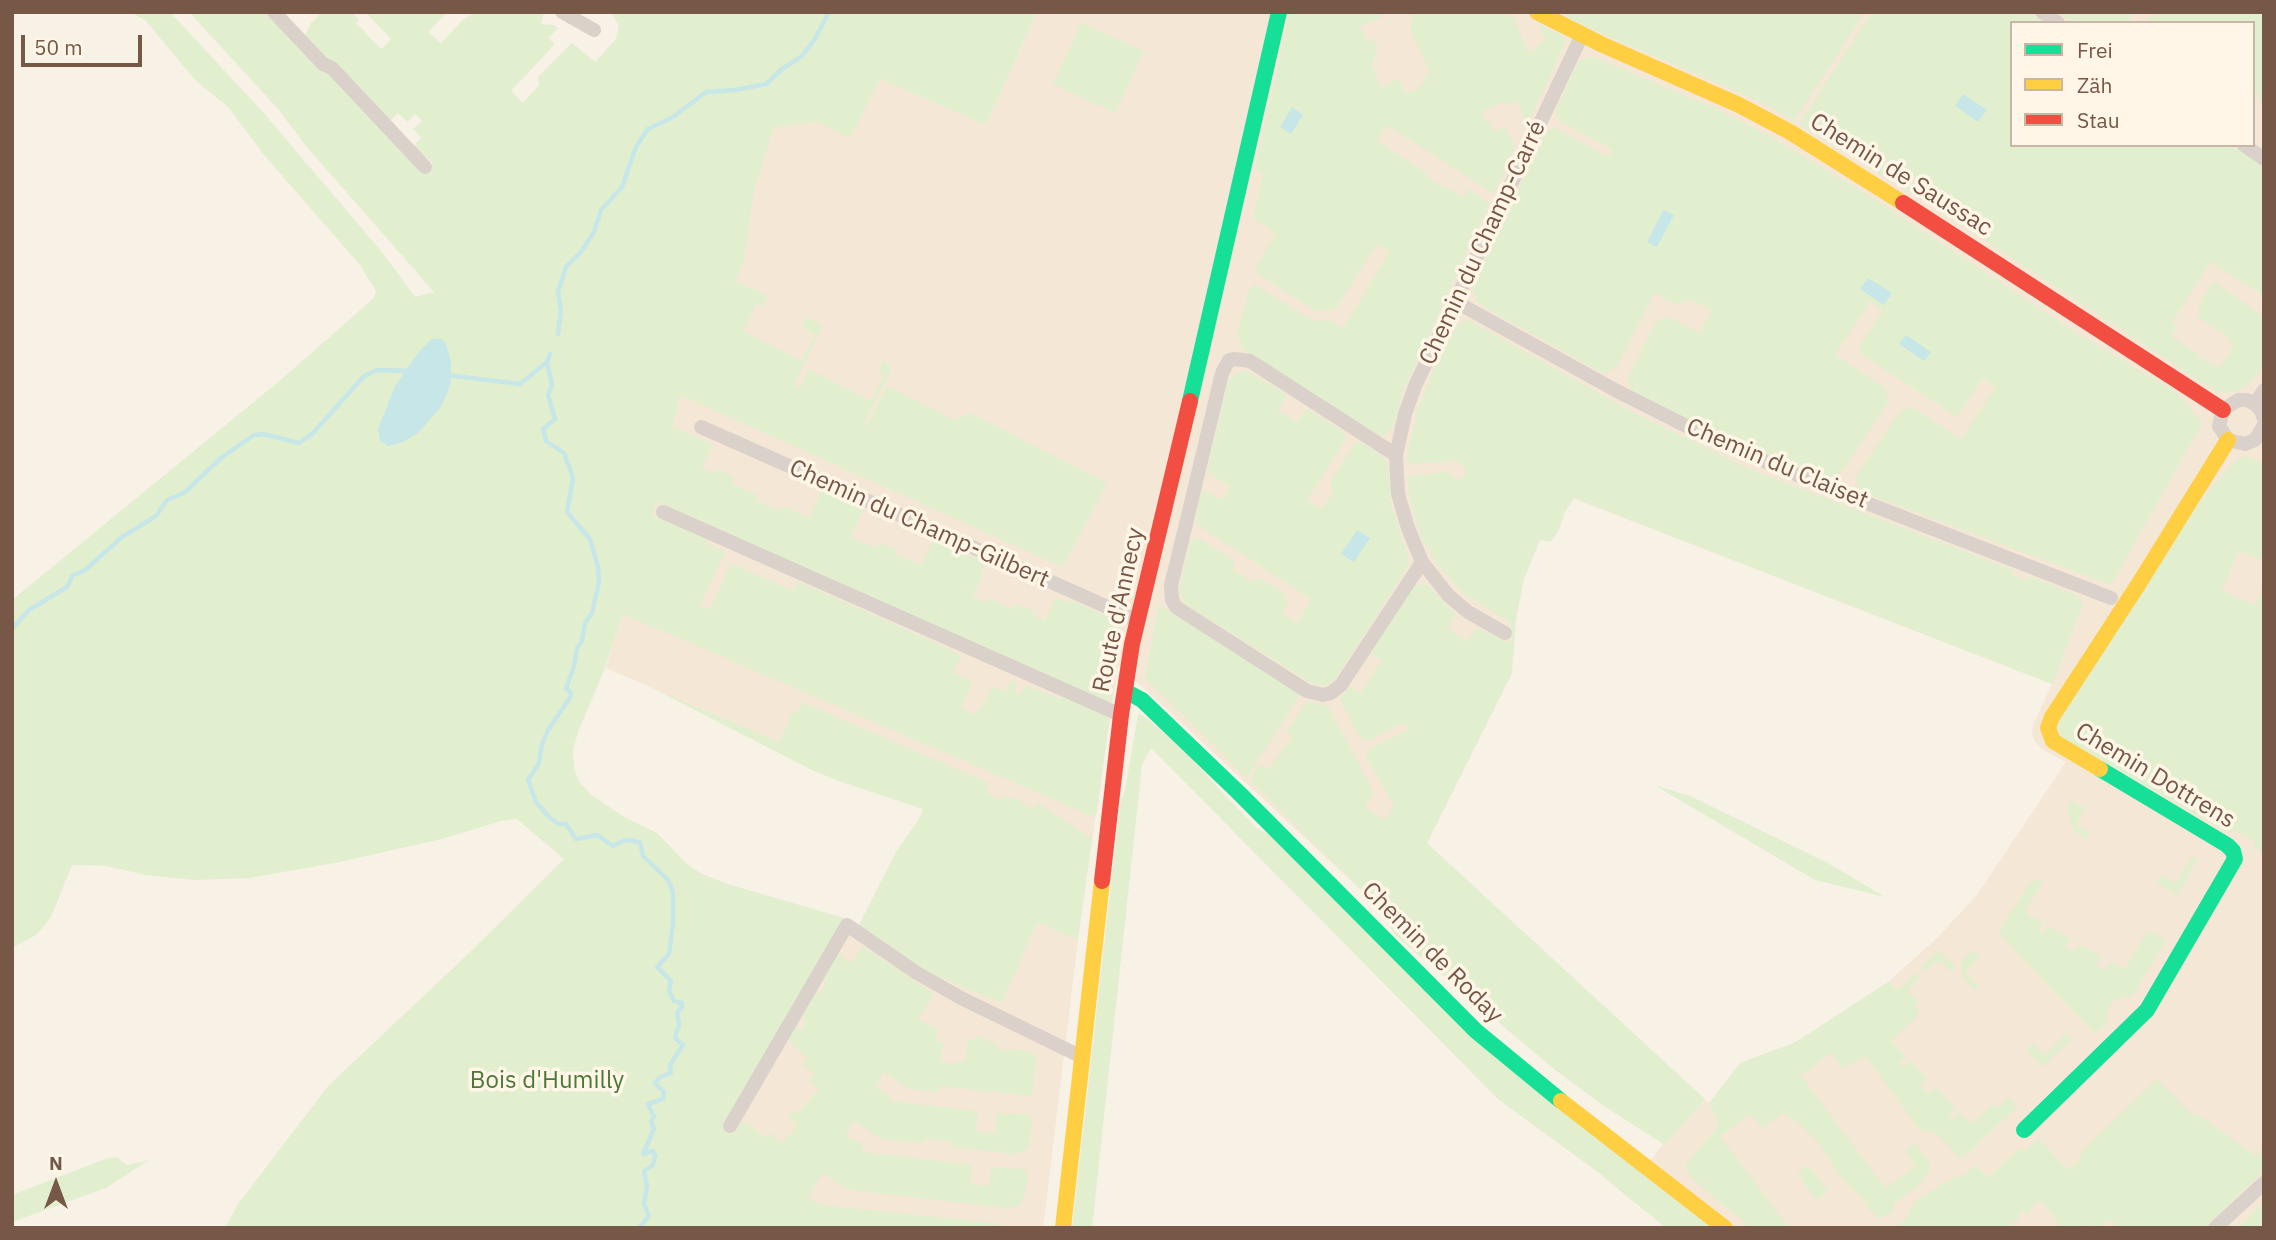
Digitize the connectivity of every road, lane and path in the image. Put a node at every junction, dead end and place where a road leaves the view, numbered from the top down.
1 (274, 12) edge
2 (562, 12) edge
3 (1279, 12) edge
4 (1537, 12) edge
5 (594, 30) dead end
6 (1582, 35) junction
7 (2247, 147) edge
8 (2264, 159) edge
9 (425, 167) dead end
10 (1456, 302) junction
11 (2264, 390) edge
12 (2255, 404) junction
13 (2223, 410) junction
14 (2264, 419) edge
15 (701, 427) dead end
16 (2262, 433) edge
17 (2228, 440) junction
18 (1396, 455) junction
19 (663, 512) dead end
20 (1422, 562) junction
21 (2111, 598) dead end
22 (1137, 620) junction
23 (1505, 633) dead end
24 (1125, 691) junction
25 (1121, 715) junction
26 (1082, 1057) junction
27 (730, 1126) dead end
28 (2024, 1130) dead end
29 (2264, 1183) edge
30 (1063, 1228) edge
31 (1725, 1228) edge
32 (2215, 1228) edge

1 - 9 street
2 - 5 street
3 - 22 street, Route d'Annecy
4 - 6 street, Chemin de Saussac
6 - 10 street, Chemin du Champ-Carré
6 - 13 street, Chemin de Saussac
7 - 8 street
10 - 18 street, Chemin du Champ-Carré
10 - 21 street, Chemin du Claiset
11 - 12 street
12 - 13 street
12 - 14 street
13 - 17 street
15 - 22 street, Chemin du Champ-Gilbert
16 - 17 street
17 - 28 street, Chemin Dottrens
18 - 20 street, Chemin du Champ-Carré
18 - 20 street
19 - 25 street
20 - 23 street, Chemin du Champ-Carré
22 - 24 street, Route d'Annecy
24 - 25 street, Route d'Annecy
24 - 31 street, Chemin de Roday
25 - 26 street, Route d'Annecy
26 - 27 street
26 - 30 street, Route d'Annecy
29 - 32 street

